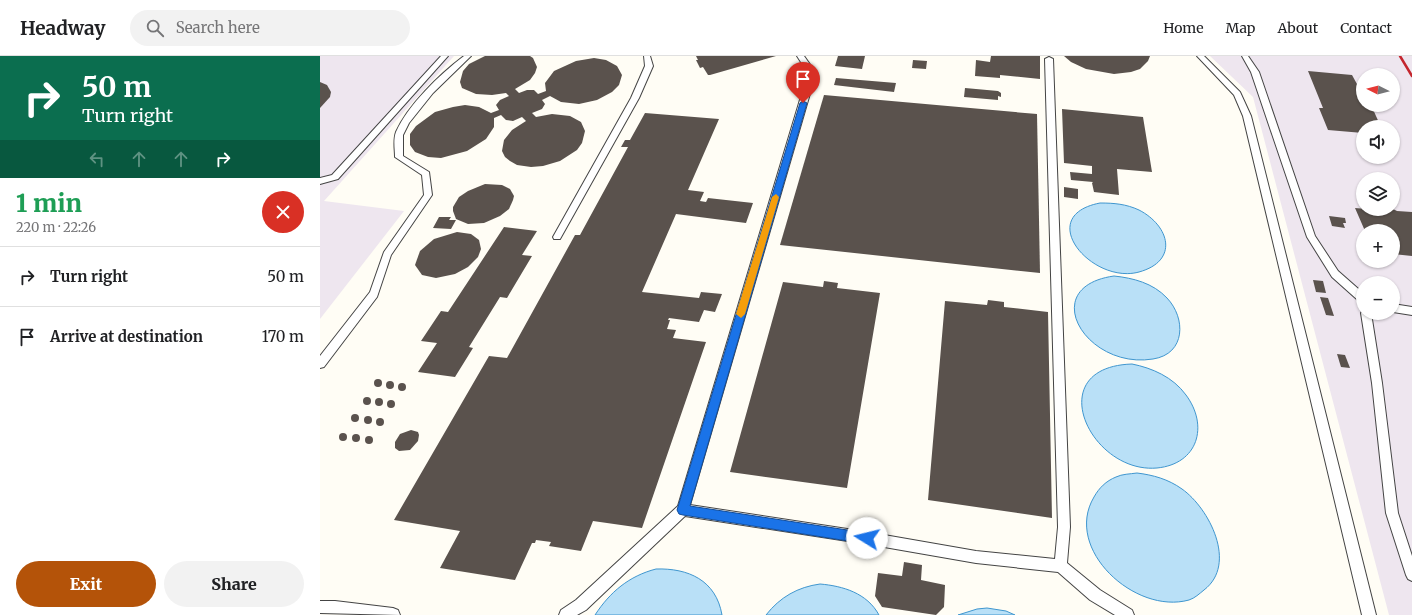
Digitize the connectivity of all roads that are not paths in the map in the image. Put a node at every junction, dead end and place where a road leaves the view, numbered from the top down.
1 (445, 56) edge
2 (468, 56) edge
3 (647, 56) edge
4 (800, 56) edge
5 (1200, 56) edge
6 (1245, 56) edge
7 (1048, 59) dead end
8 (320, 181) edge
9 (557, 237) dead end
10 (1356, 293) edge
11 (1400, 309) edge
12 (1412, 311) edge
13 (1367, 320) edge
14 (320, 364) edge
15 (683, 510) junction
16 (1061, 566) junction
17 (1412, 575) edge
18 (320, 607) edge
19 (572, 613) edge
20 (393, 615) edge
21 (1127, 615) edge
22 (1369, 615) edge

1 - 8 lane
2 - 14 lane
3 - 9 lane
4 - 15 lane
5 - 22 lane
6 - 10 lane
7 - 16 lane
11 - 12 lane
13 - 17 lane
15 - 16 lane
15 - 19 lane
16 - 21 lane
18 - 20 lane

